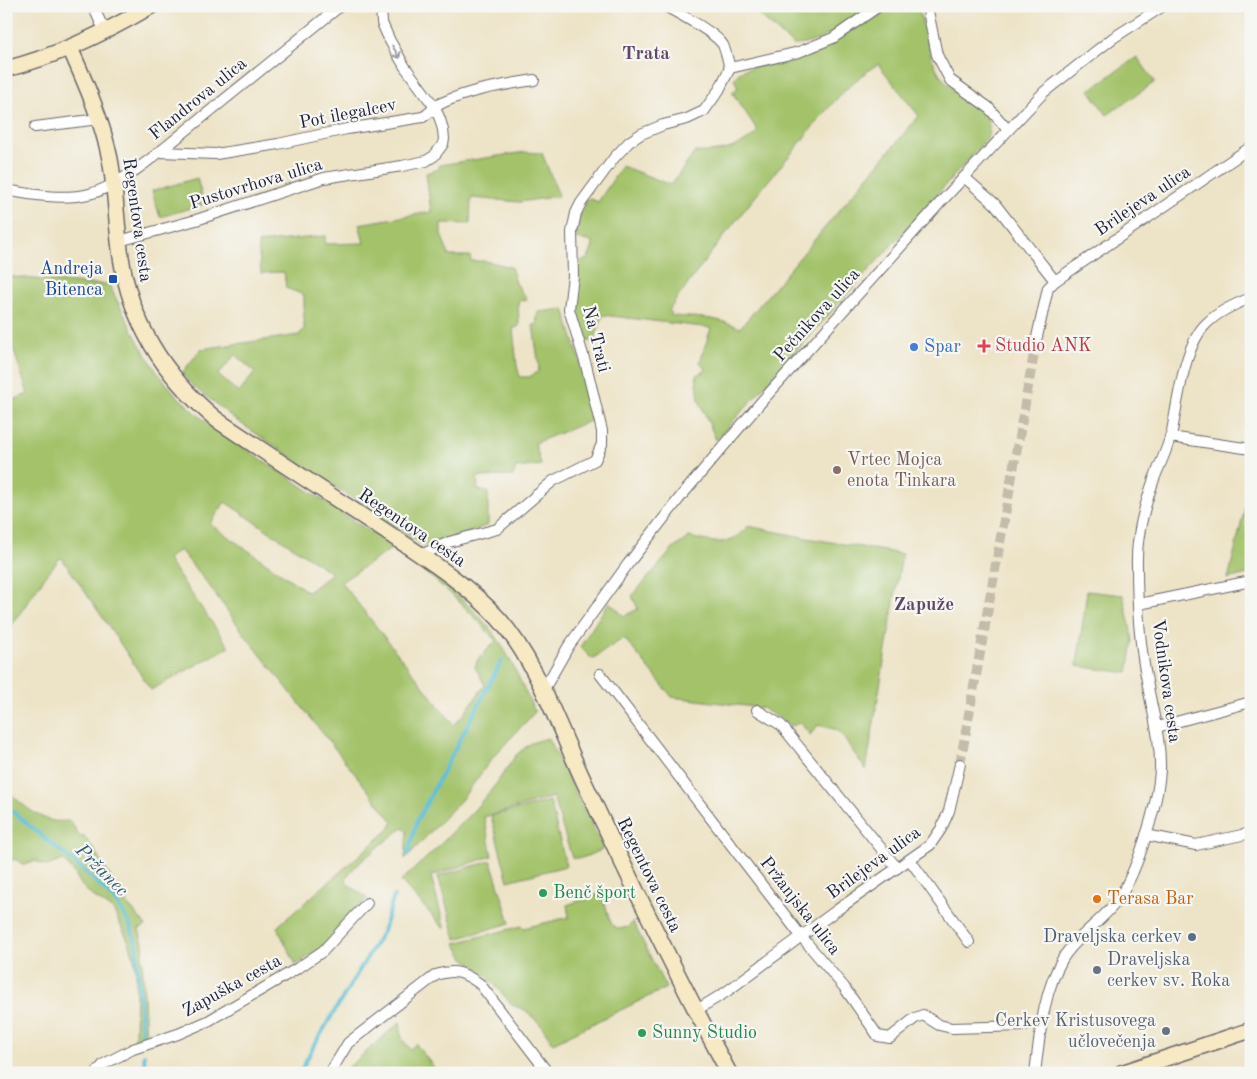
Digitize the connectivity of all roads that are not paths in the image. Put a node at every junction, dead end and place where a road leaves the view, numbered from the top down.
1 (93, 6) edge
2 (151, 6) edge
3 (340, 6) edge
4 (380, 6) edge
5 (665, 6) edge
6 (879, 6) edge
7 (927, 6) edge
8 (1163, 6) edge
9 (105, 32) junction
10 (70, 48) junction
11 (730, 68) junction
12 (6, 69) edge
13 (534, 80) dead end
14 (434, 106) junction
15 (99, 119) junction
16 (35, 127) dead end
17 (1008, 130) junction
18 (1251, 148) edge
19 (159, 152) junction
20 (964, 178) junction
21 (114, 183) junction
22 (6, 190) edge
23 (119, 241) junction
24 (1055, 281) junction
25 (1251, 298) edge
26 (1037, 338) tunnel mouth
27 (1170, 438) junction
28 (1251, 450) edge
29 (421, 555) junction
30 (1251, 581) edge
31 (1139, 604) junction
32 (600, 674) dead end
33 (544, 691) junction
34 (1251, 702) edge
35 (757, 710) dead end
36 (1157, 727) junction
37 (960, 764) tunnel mouth
38 (1251, 833) edge
39 (1146, 835) junction
40 (910, 860) junction
41 (897, 868) junction
42 (367, 903) dead end
43 (801, 936) junction
44 (969, 942) dead end
45 (695, 1011) junction
46 (1024, 1026) dead end
47 (1251, 1030) edge
48 (96, 1073) edge
49 (330, 1073) edge
50 (548, 1073) edge
51 (729, 1073) edge
52 (1035, 1073) edge
53 (1121, 1073) edge

1 - 9 street
2 - 9 street
3 - 19 street, Flandrova ulica
4 -> 14 street
5 - 11 street
6 - 11 street
7 - 17 street
8 - 17 street, Pečnikova ulica
9 - 10 street
10 - 12 street
10 - 15 street, Regentova cesta
11 - 29 street, Na Trati
13 - 14 street, Pot ilegalcev
14 - 19 street, Pot ilegalcev
14 - 23 street, Pustovrhova ulica
15 - 16 street
15 - 21 street, Regentova cesta
17 - 20 street, Pečnikova ulica
18 - 24 street, Brilejeva ulica
19 - 21 street, Flandrova ulica
20 - 24 street
20 - 33 street, Pečnikova ulica
21 - 22 street, Flandrova ulica
21 - 23 street, Regentova cesta
23 - 29 street, Regentova cesta
24 - 26 street
25 - 27 street, Vodnikova cesta
27 - 28 street
27 - 31 street, Vodnikova cesta
29 - 33 street, Regentova cesta
30 - 31 street
31 - 36 street, Vodnikova cesta
32 - 43 street, Pržanjska ulica
33 - 45 street, Regentova cesta
34 - 36 street
35 - 41 street
36 - 39 street, Vodnikova cesta
37 - 40 street, Brilejeva ulica
38 - 39 street
39 - 52 street, Vodnikova cesta
40 - 41 street, Brilejeva ulica
40 - 44 street
41 - 43 street, Brilejeva ulica
42 - 48 street, Zapuška cesta
43 - 45 street, Brilejeva ulica
43 - 46 street, Pržanjska ulica
45 - 51 street, Regentova cesta
47 - 53 street
49 - 50 street

